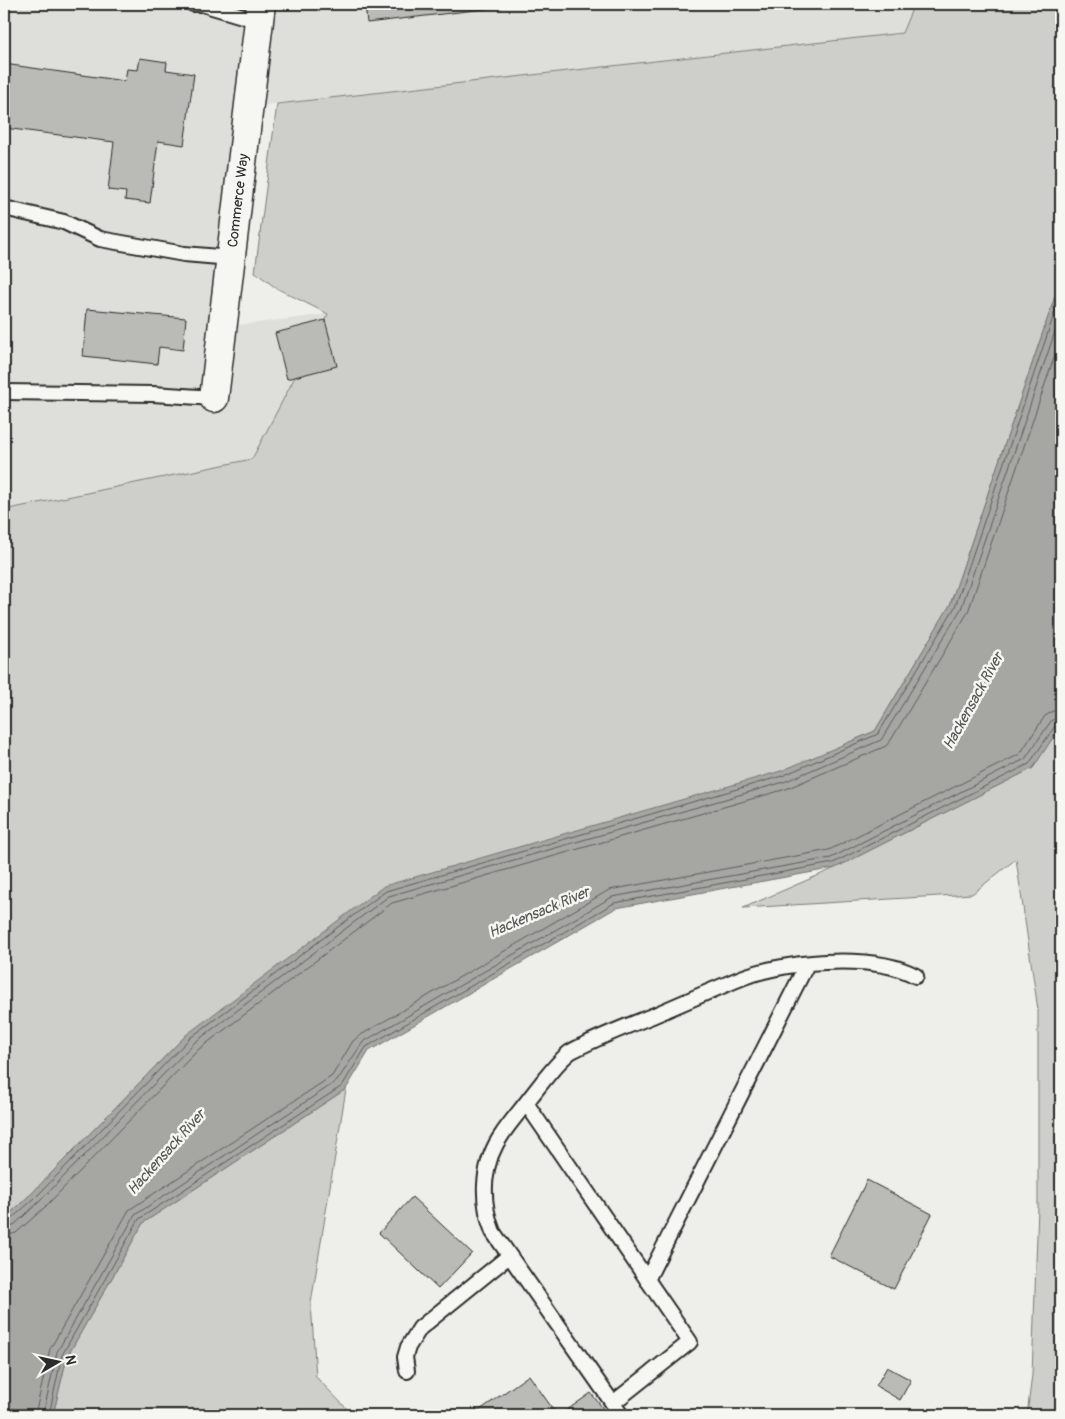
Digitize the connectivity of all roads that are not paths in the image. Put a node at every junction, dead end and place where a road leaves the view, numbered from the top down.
1 (193, 4) edge
2 (260, 12) edge
3 (4, 208) edge
4 (231, 258) junction
5 (4, 392) edge
6 (214, 398) joint
7 (807, 964) junction
8 (916, 976) dead end
9 (526, 1103) junction
10 (509, 1256) junction
11 (648, 1280) junction
12 (407, 1371) dead end
13 (613, 1403) junction
14 (621, 1415) edge

1 - 2 lane
2 - 4 street, Commerce Way
3 - 4 lane
4 - 6 street, Commerce Way
5 - 6 lane
7 - 8 lane
7 - 9 lane
7 - 11 lane
9 - 10 lane
9 - 11 lane
10 - 12 lane
10 - 13 lane
11 - 13 lane
13 - 14 lane

